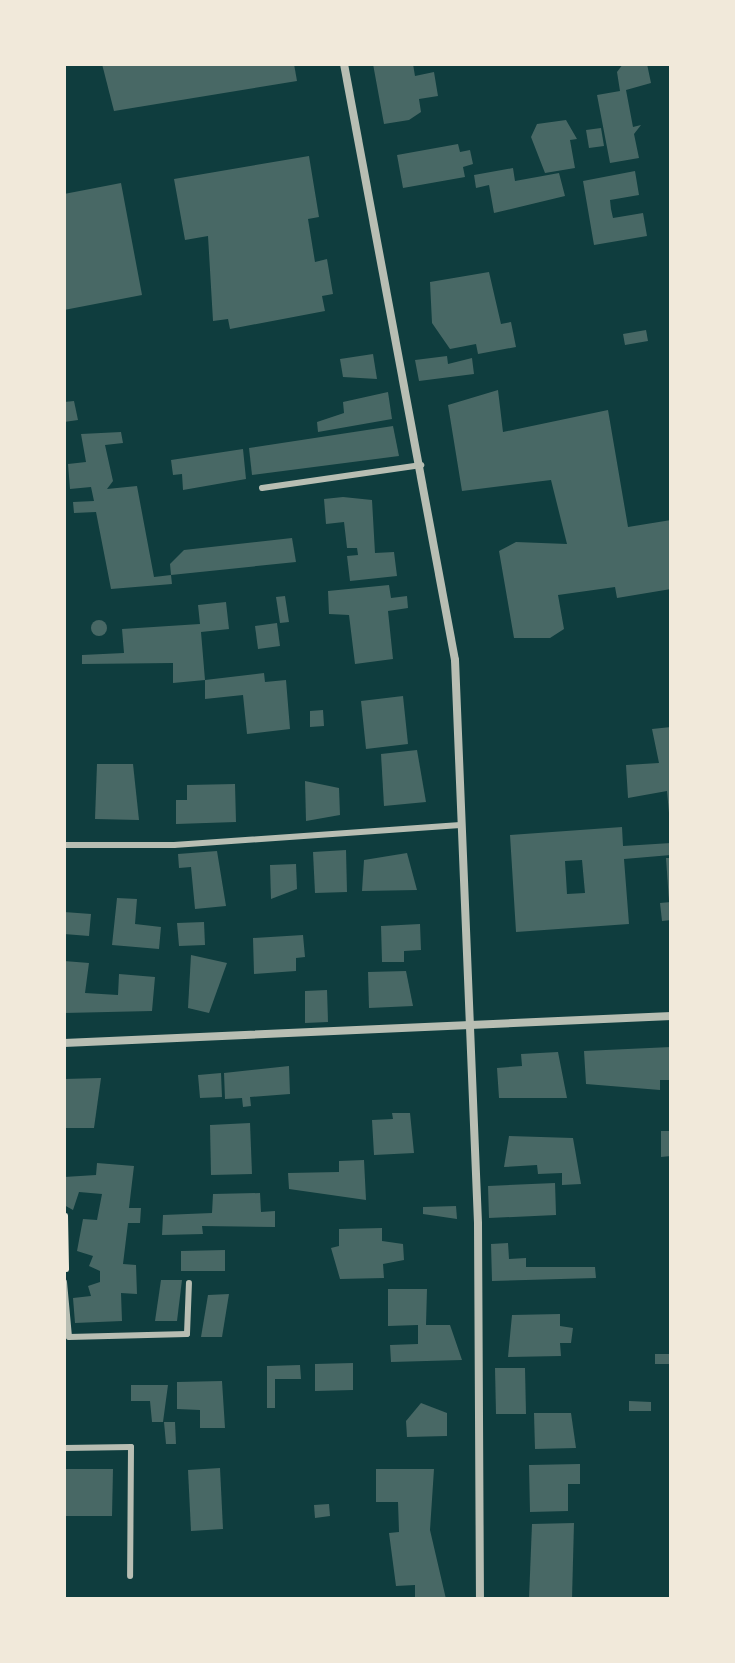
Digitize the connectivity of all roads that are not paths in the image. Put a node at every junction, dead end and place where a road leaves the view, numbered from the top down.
1 (344, 64) edge
2 (421, 465) junction
3 (262, 488) dead end
4 (460, 825) junction
5 (64, 845) edge
6 (671, 1016) edge
7 (469, 1028) junction
8 (64, 1043) edge
9 (65, 1282) edge
10 (189, 1283) dead end
11 (64, 1448) edge
12 (130, 1576) dead end
13 (480, 1599) edge

1 - 2 street
2 - 3 lane
2 - 4 street
4 - 5 lane
4 - 7 street
6 - 7 street
7 - 8 street
7 - 13 street
9 - 10 lane
11 - 12 lane

